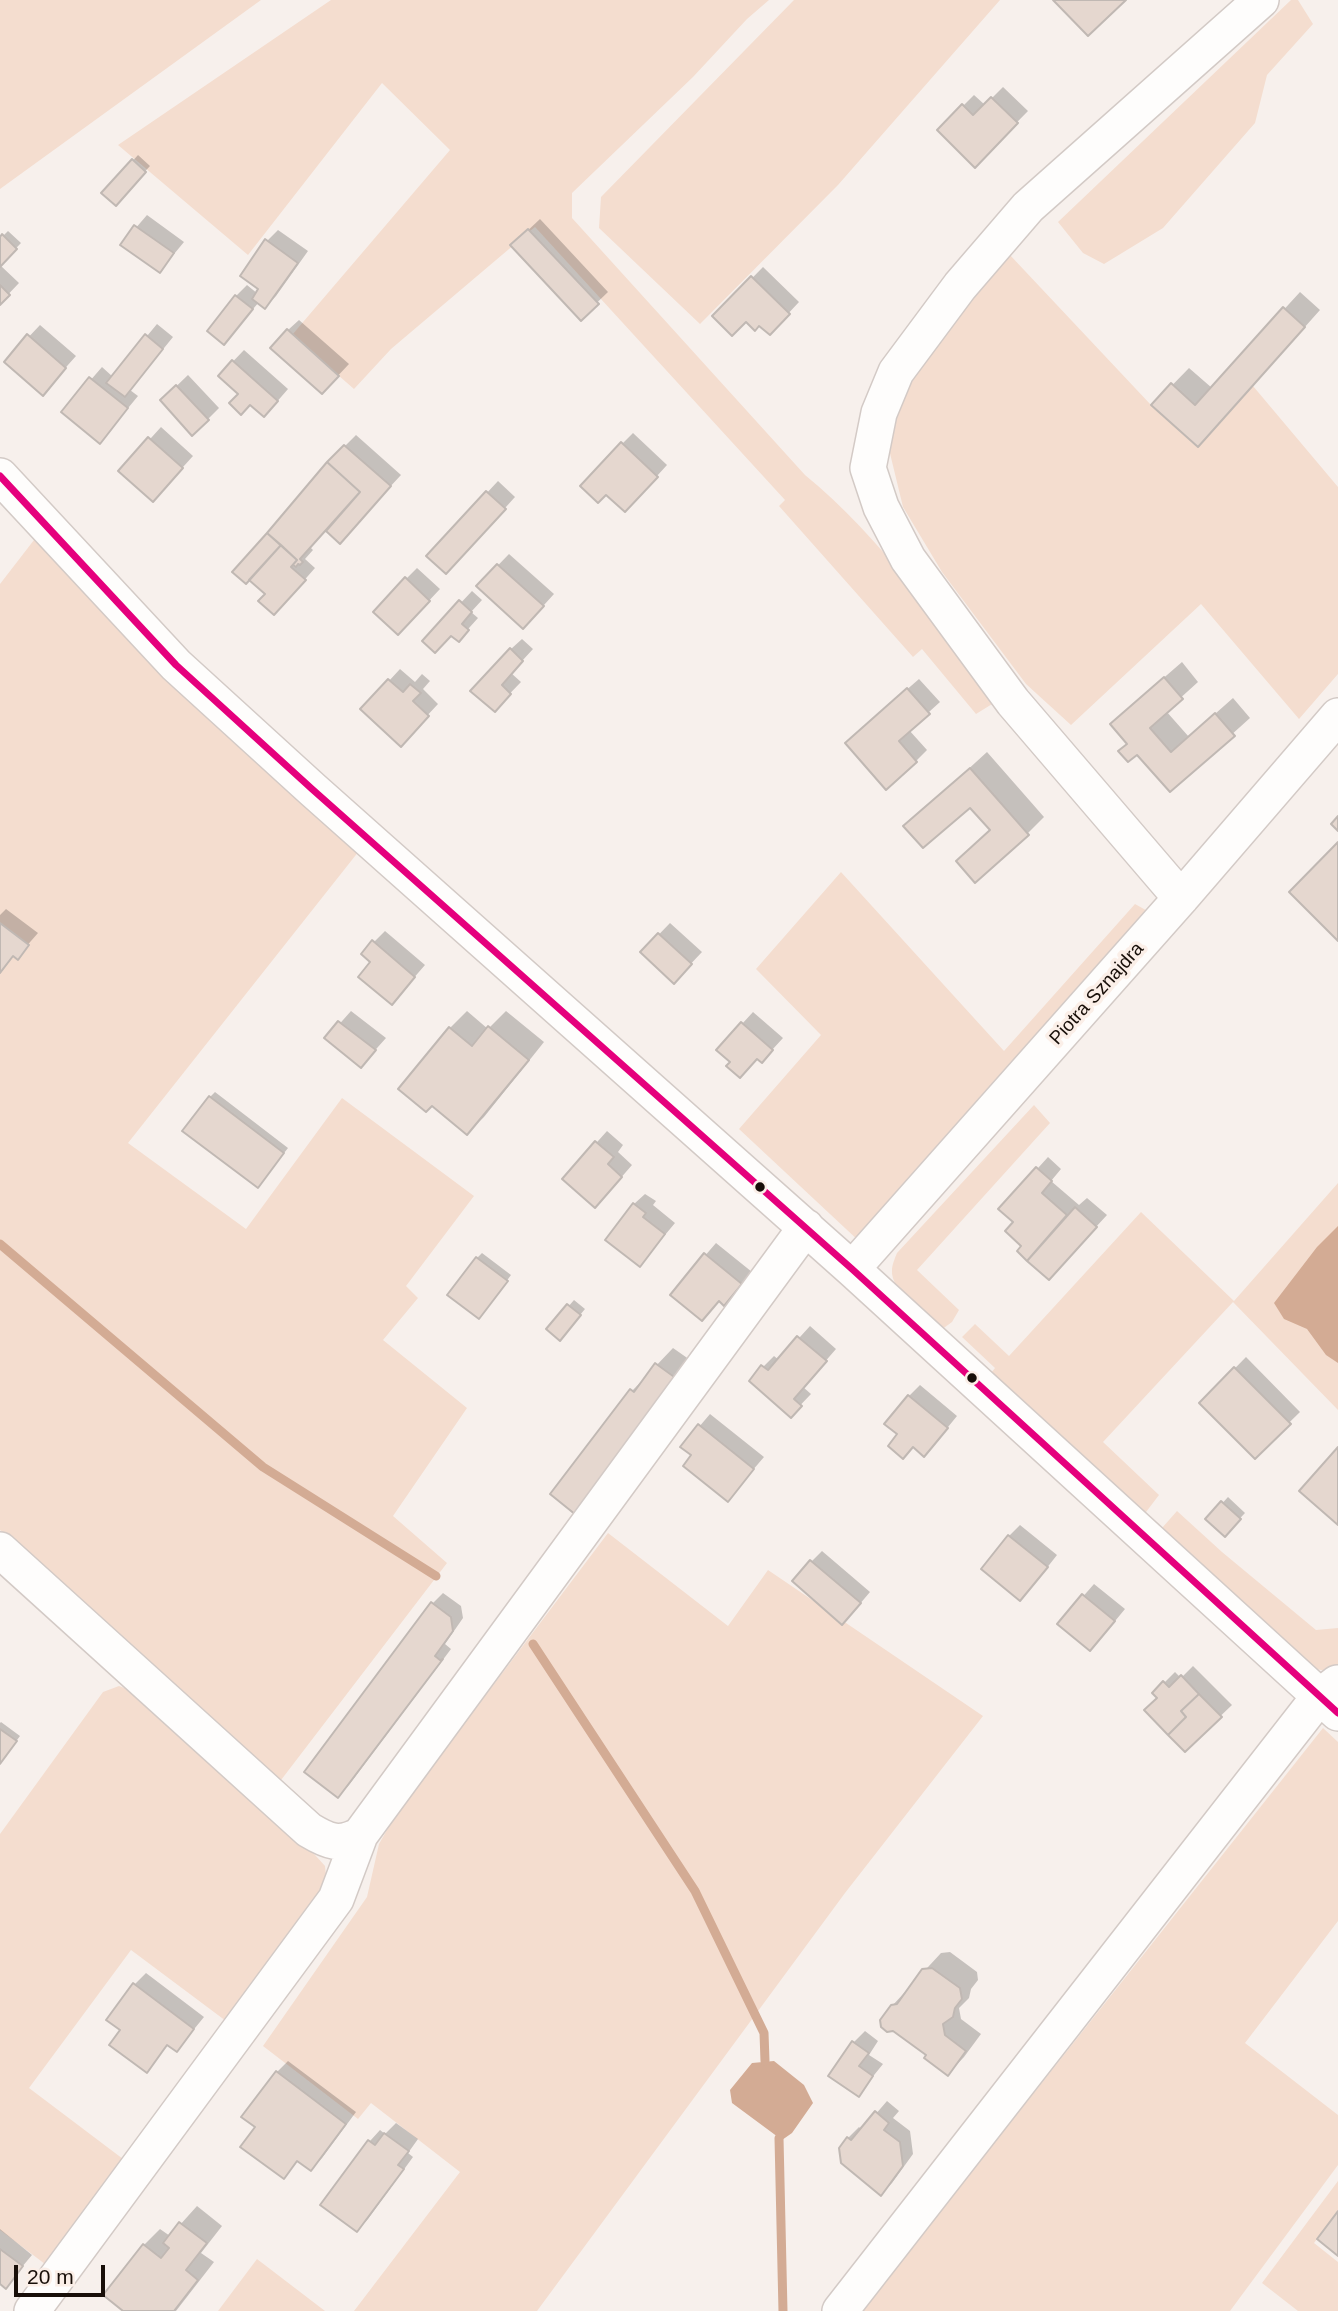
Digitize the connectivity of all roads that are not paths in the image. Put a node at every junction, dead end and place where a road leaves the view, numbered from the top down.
1 (1261, 0) edge
2 (0, 476) edge
3 (1338, 716) edge
4 (1181, 898) junction
5 (806, 1227) junction
6 (852, 1269) junction
7 (0, 1550) edge
8 (1332, 1697) edge
9 (360, 1835) junction
10 (32, 2311) edge
11 (840, 2311) edge

1 - 4 street
2 - 5 street
3 - 4 street, Piotra Sznajdra
4 - 6 street, Piotra Sznajdra
5 - 6 street
5 - 9 street
6 - 8 street
7 - 9 street
8 - 11 street
9 - 10 street

